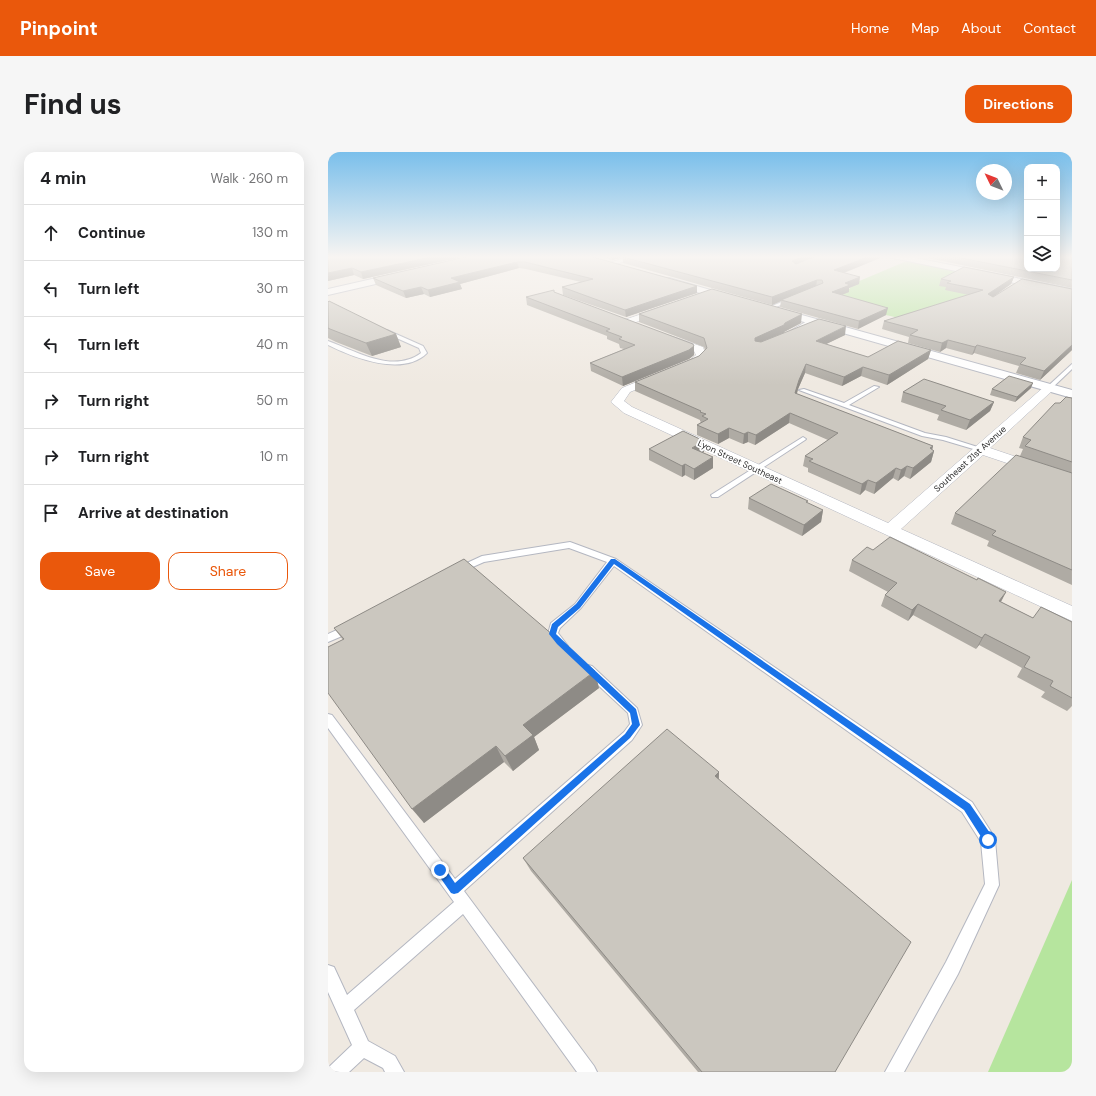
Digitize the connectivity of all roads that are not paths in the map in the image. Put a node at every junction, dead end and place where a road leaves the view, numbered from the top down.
1 (733, 299) edge
2 (795, 299) edge
3 (672, 307) edge
4 (767, 309) junction
5 (612, 317) edge
6 (627, 322) junction
7 (816, 322) junction
8 (379, 328) edge
9 (648, 330) edge
10 (789, 335) junction
11 (663, 336) edge
12 (783, 337) edge
13 (328, 342) edge
14 (1072, 366) edge
15 (876, 387) dead end
16 (1049, 388) junction
17 (802, 390) dead end
18 (1072, 394) edge
19 (845, 405) junction
20 (803, 438) dead end
21 (980, 449) junction
22 (755, 468) junction
23 (1072, 480) edge
24 (715, 495) dead end
25 (890, 530) junction
26 (613, 560) junction
27 (447, 577) edge
28 (1072, 614) edge
29 (357, 624) edge
30 (328, 638) edge
31 (570, 653) edge
32 (582, 664) edge
33 (328, 719) edge
34 (454, 890) junction
35 (464, 903) junction
36 (328, 973) edge
37 (344, 1008) junction
38 (362, 1047) junction
39 (336, 1072) edge
40 (395, 1072) edge
41 (588, 1072) edge
42 (894, 1072) edge

1 - 4 street
2 - 4 lane
3 - 6 street
4 - 7 street
5 - 6 street
6 - 9 street
7 - 10 lane
7 - 10 lane
7 - 16 street
8 - 13 lane
10 - 12 lane
11 - 22 street, Lyon Street Southeast
14 - 16 lane
15 - 19 lane
16 - 18 street
16 - 21 street, Southeast 21st Avenue
17 - 19 lane
19 - 21 lane
20 - 22 lane
21 - 23 street
21 - 25 street, Southeast 21st Avenue
22 - 24 lane
22 - 25 street, Lyon Street Southeast
25 - 28 street, Lyon Street Southeast
26 - 27 lane
26 - 31 lane
26 - 42 lane
29 - 30 lane
32 - 34 lane
33 - 34 lane
34 - 35 lane
35 - 37 lane
35 - 41 lane
36 - 37 lane
37 - 38 lane
38 - 39 lane
38 - 40 lane

